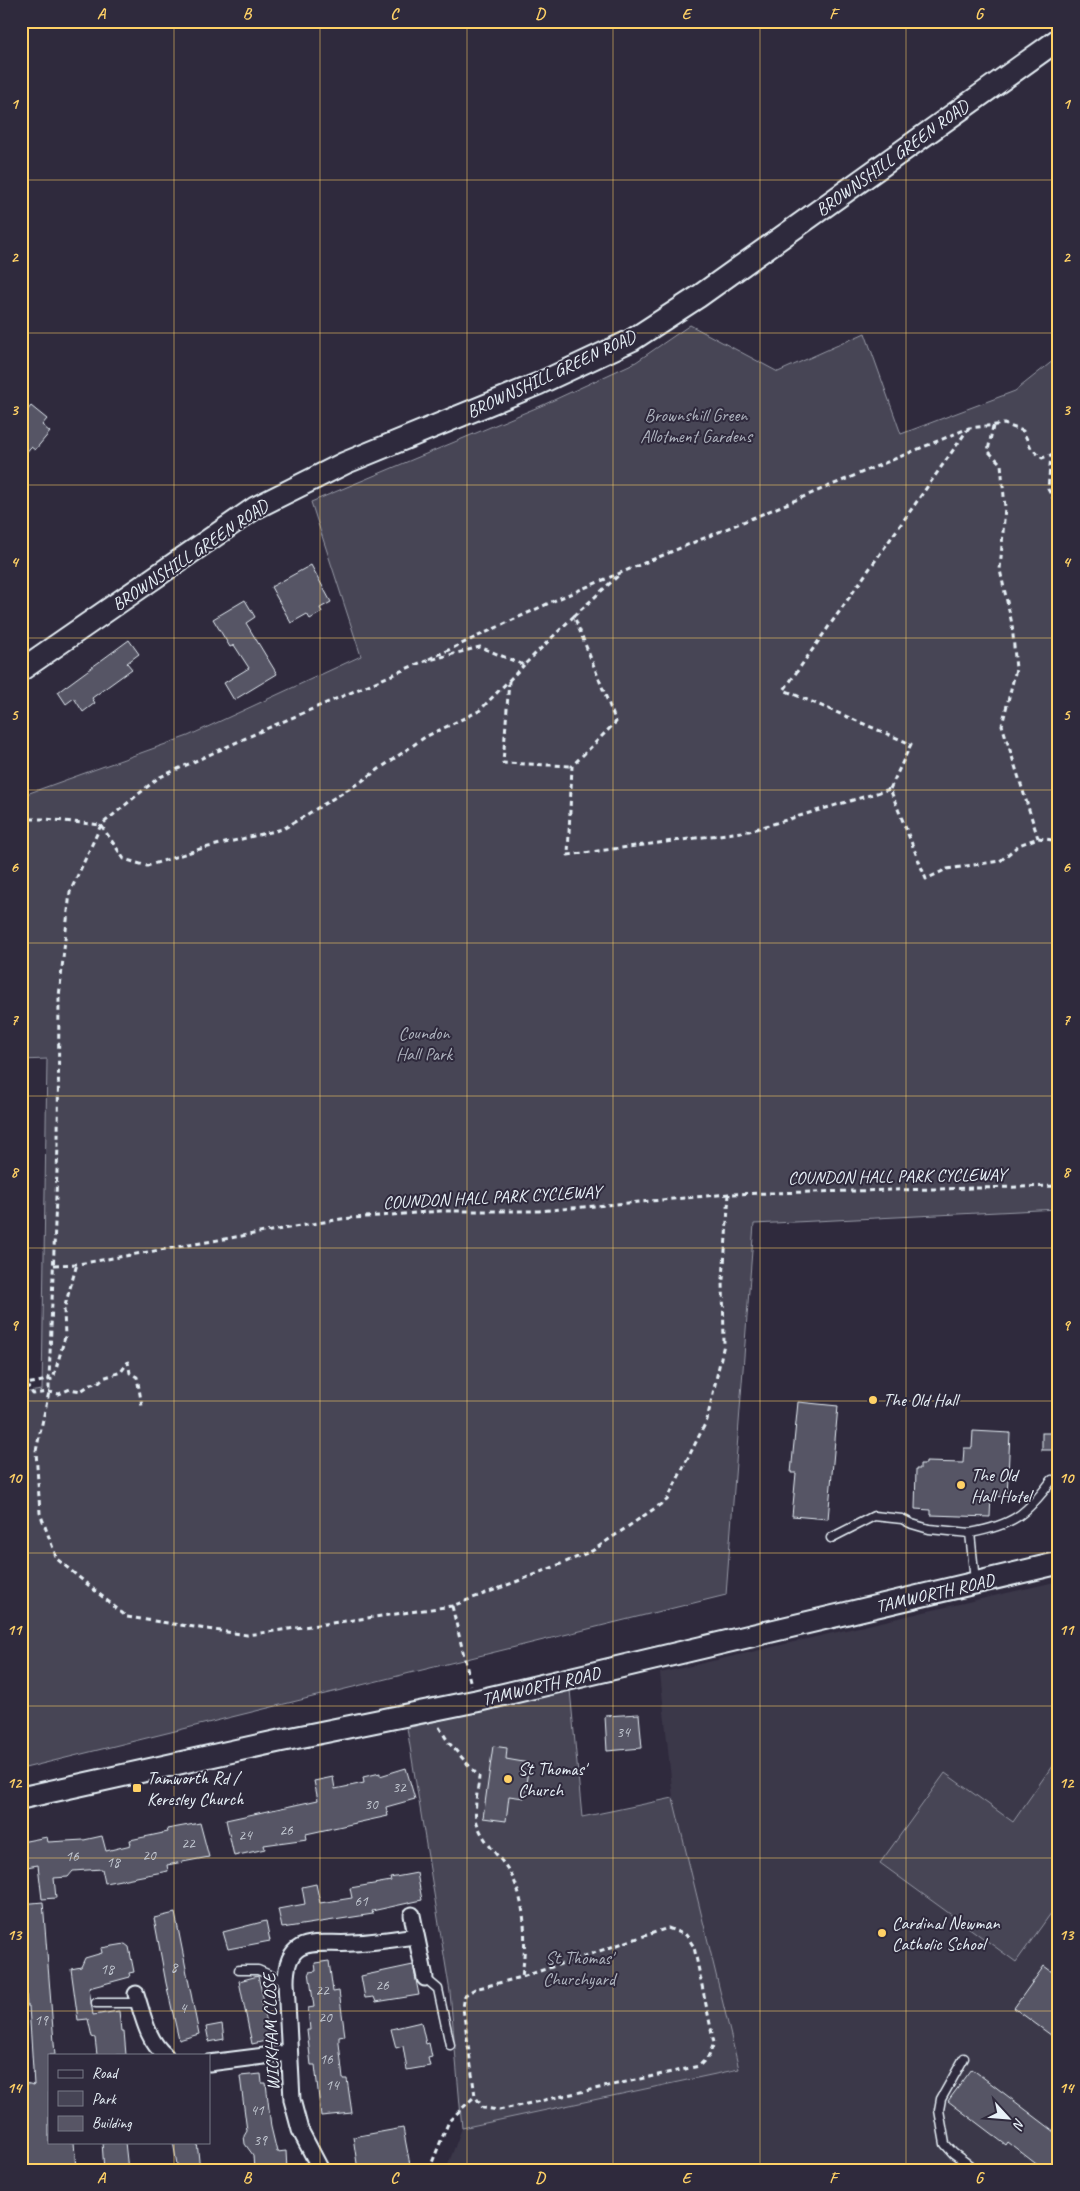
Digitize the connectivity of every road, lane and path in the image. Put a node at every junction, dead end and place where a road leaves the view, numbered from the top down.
1 (1059, 39) edge
2 (993, 426) junction
3 (968, 428) junction
4 (1059, 449) edge
5 (1051, 455) junction
6 (1059, 464) edge
7 (1059, 510) edge
8 (622, 572) junction
9 (574, 616) junction
10 (422, 662) junction
11 (524, 665) junction
12 (21, 670) edge
13 (509, 681) junction
14 (572, 766) junction
15 (890, 789) junction
16 (21, 819) edge
17 (101, 825) junction
18 (1038, 838) junction
19 (1059, 840) edge
20 (1059, 1186) edge
21 (729, 1194) junction
22 (78, 1264) junction
23 (54, 1265) junction
24 (21, 1377) edge
25 (49, 1380) junction
26 (26, 1384) junction
27 (21, 1385) edge
28 (49, 1392) junction
29 (142, 1406) dead end
30 (1052, 1480) dead end
31 (970, 1533) junction
32 (831, 1538) dead end
33 (1059, 1563) edge
34 (975, 1583) junction
35 (452, 1606) junction
36 (476, 1702) junction
37 (446, 1723) dead end
38 (21, 1798) edge
39 (412, 1915) dead end
40 (415, 1936) junction
41 (239, 1970) dead end
42 (522, 1977) junction
43 (425, 1978) joint
44 (286, 1982) junction
45 (137, 1999) joint
46 (96, 2003) dead end
47 (450, 2045) dead end
48 (288, 2053) junction
49 (162, 2054) edge
50 (964, 2058) dead end
51 (210, 2063) edge
52 (475, 2096) junction
53 (321, 2170) edge
54 (429, 2170) edge
55 (976, 2170) edge

1 - 12 street, BROWNSHILL GREEN ROAD
2 - 3 path
2 - 5 path
2 - 18 path
3 - 8 path
3 - 15 path
4 - 5 path
5 - 6 path
5 - 7 path
8 - 9 path
8 - 10 path
9 - 11 path
9 - 14 path
10 - 11 path
10 - 17 path
11 - 13 path
13 - 14 path
13 - 17 path
14 - 15 path
15 - 18 path
16 - 17 path
17 - 23 path
18 - 19 path
20 - 21 path, COUNDON HALL PARK CYCLEWAY
21 - 22 path, COUNDON HALL PARK CYCLEWAY
21 - 35 path
22 - 23 path, COUNDON HALL PARK CYCLEWAY
22 - 25 path
23 - 25 path
24 - 26 path
25 - 26 path
25 - 28 path
26 - 27 path
26 - 28 path
28 - 29 path
28 - 35 path
30 - 31 lane
31 - 32 lane
31 - 34 lane
33 - 34 street, TAMWORTH ROAD
34 - 36 street, TAMWORTH ROAD
35 - 36 path
36 - 38 street, TAMWORTH ROAD
37 - 42 path
39 - 40 street
40 - 43 street
40 - 44 street, WICKHAM CLOSE
41 - 44 lane
42 - 52 path
42 - 52 path
43 - 47 lane
44 - 48 street, WICKHAM CLOSE
45 - 46 lane
45 - 49 street
48 - 51 street
48 - 53 street, WICKHAM CLOSE
50 - 55 lane
52 - 54 path

